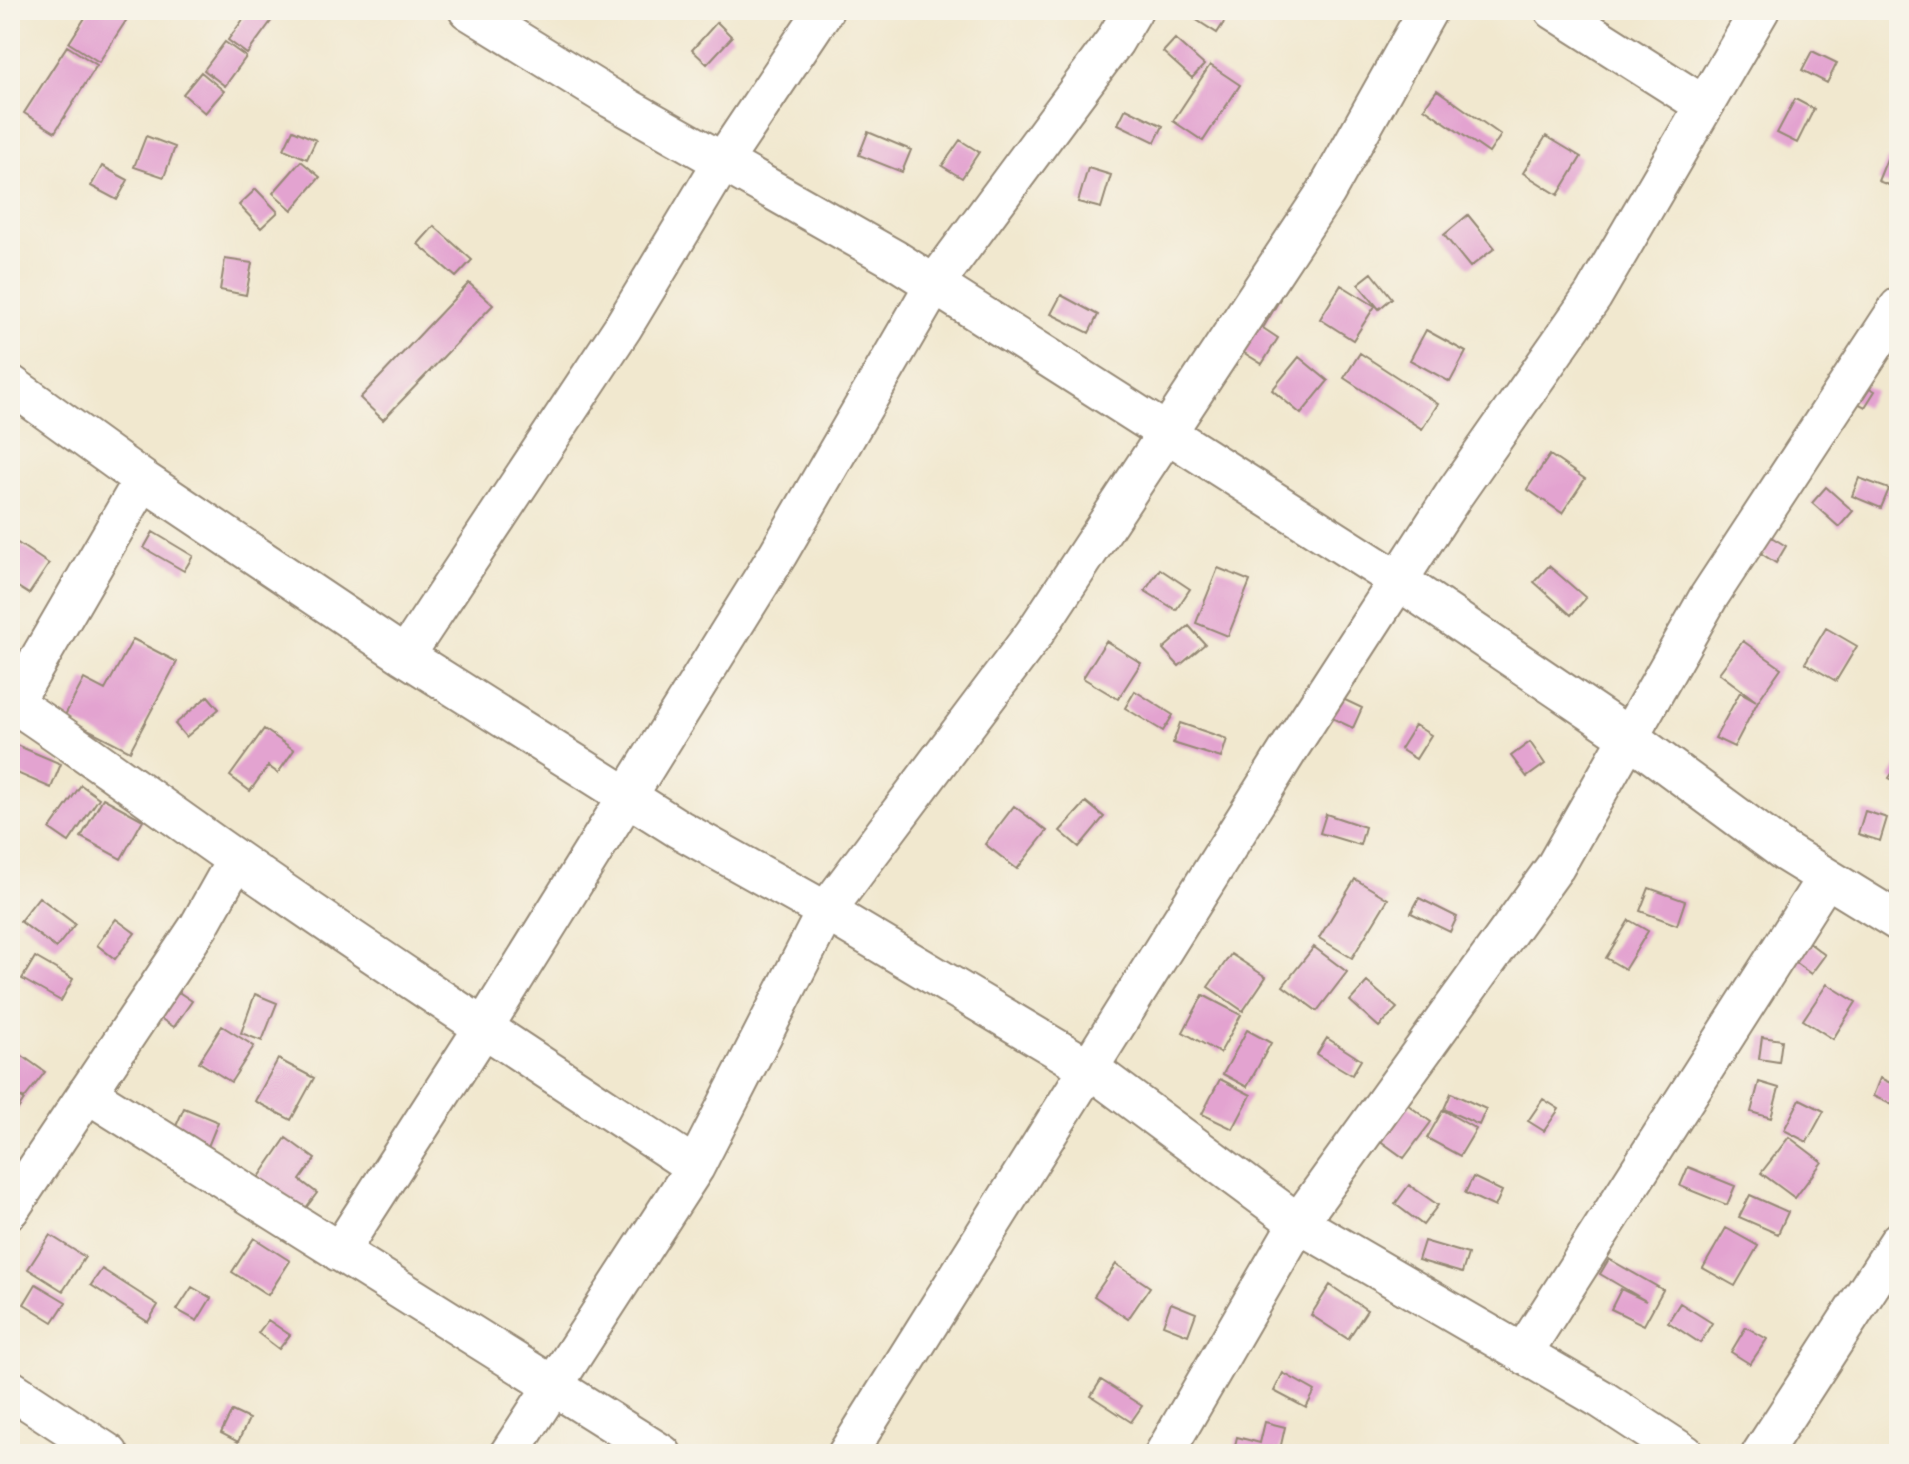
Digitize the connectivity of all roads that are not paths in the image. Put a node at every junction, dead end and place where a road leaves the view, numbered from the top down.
1 (468, 10) edge
2 (824, 10) edge
3 (1133, 10) edge
4 (1428, 10) edge
5 (1554, 10) edge
6 (1760, 10) edge
7 (1702, 104) junction
8 (723, 161) junction
9 (934, 285) junction
10 (1899, 307) edge
11 (10, 384) edge
12 (1166, 435) junction
13 (143, 480) junction
14 (1399, 581) junction
15 (405, 656) junction
16 (11, 705) edge
17 (1629, 737) junction
18 (627, 797) junction
19 (236, 860) junction
20 (1826, 878) junction
21 (826, 911) junction
22 (1899, 922) edge
23 (484, 1027) junction
24 (1089, 1068) junction
25 (87, 1093) junction
26 (695, 1167) junction
27 (10, 1209) edge
28 (1298, 1223) junction
29 (1899, 1241) edge
30 (339, 1252) junction
31 (1523, 1353) junction
32 (553, 1385) junction
33 (10, 1389) edge
34 (109, 1454) edge
35 (509, 1454) edge
36 (662, 1454) edge
37 (847, 1454) edge
38 (1164, 1454) edge
39 (1685, 1454) edge
40 (1761, 1454) edge

1 - 8 street
2 - 8 street
3 - 9 street
4 - 12 street
5 - 7 street
6 - 7 street
7 - 14 street
8 - 9 street
8 - 15 street
9 - 12 street
9 - 18 street
10 - 17 street
11 - 13 street
12 - 14 street
12 - 21 street
13 - 15 street
13 - 16 street
14 - 17 street
14 - 24 street
15 - 18 street
16 - 19 street
17 - 20 street
17 - 28 street
18 - 21 street
18 - 23 street
19 - 23 street
19 - 25 street
20 - 22 street
20 - 31 street
21 - 24 street
21 - 26 street
23 - 26 street
23 - 30 street
24 - 28 street
24 - 37 street
25 - 27 street
25 - 30 street
26 - 32 street
28 - 31 street
28 - 38 street
29 - 40 street
30 - 32 street
31 - 39 street
32 - 35 street
32 - 36 street
33 - 34 street

